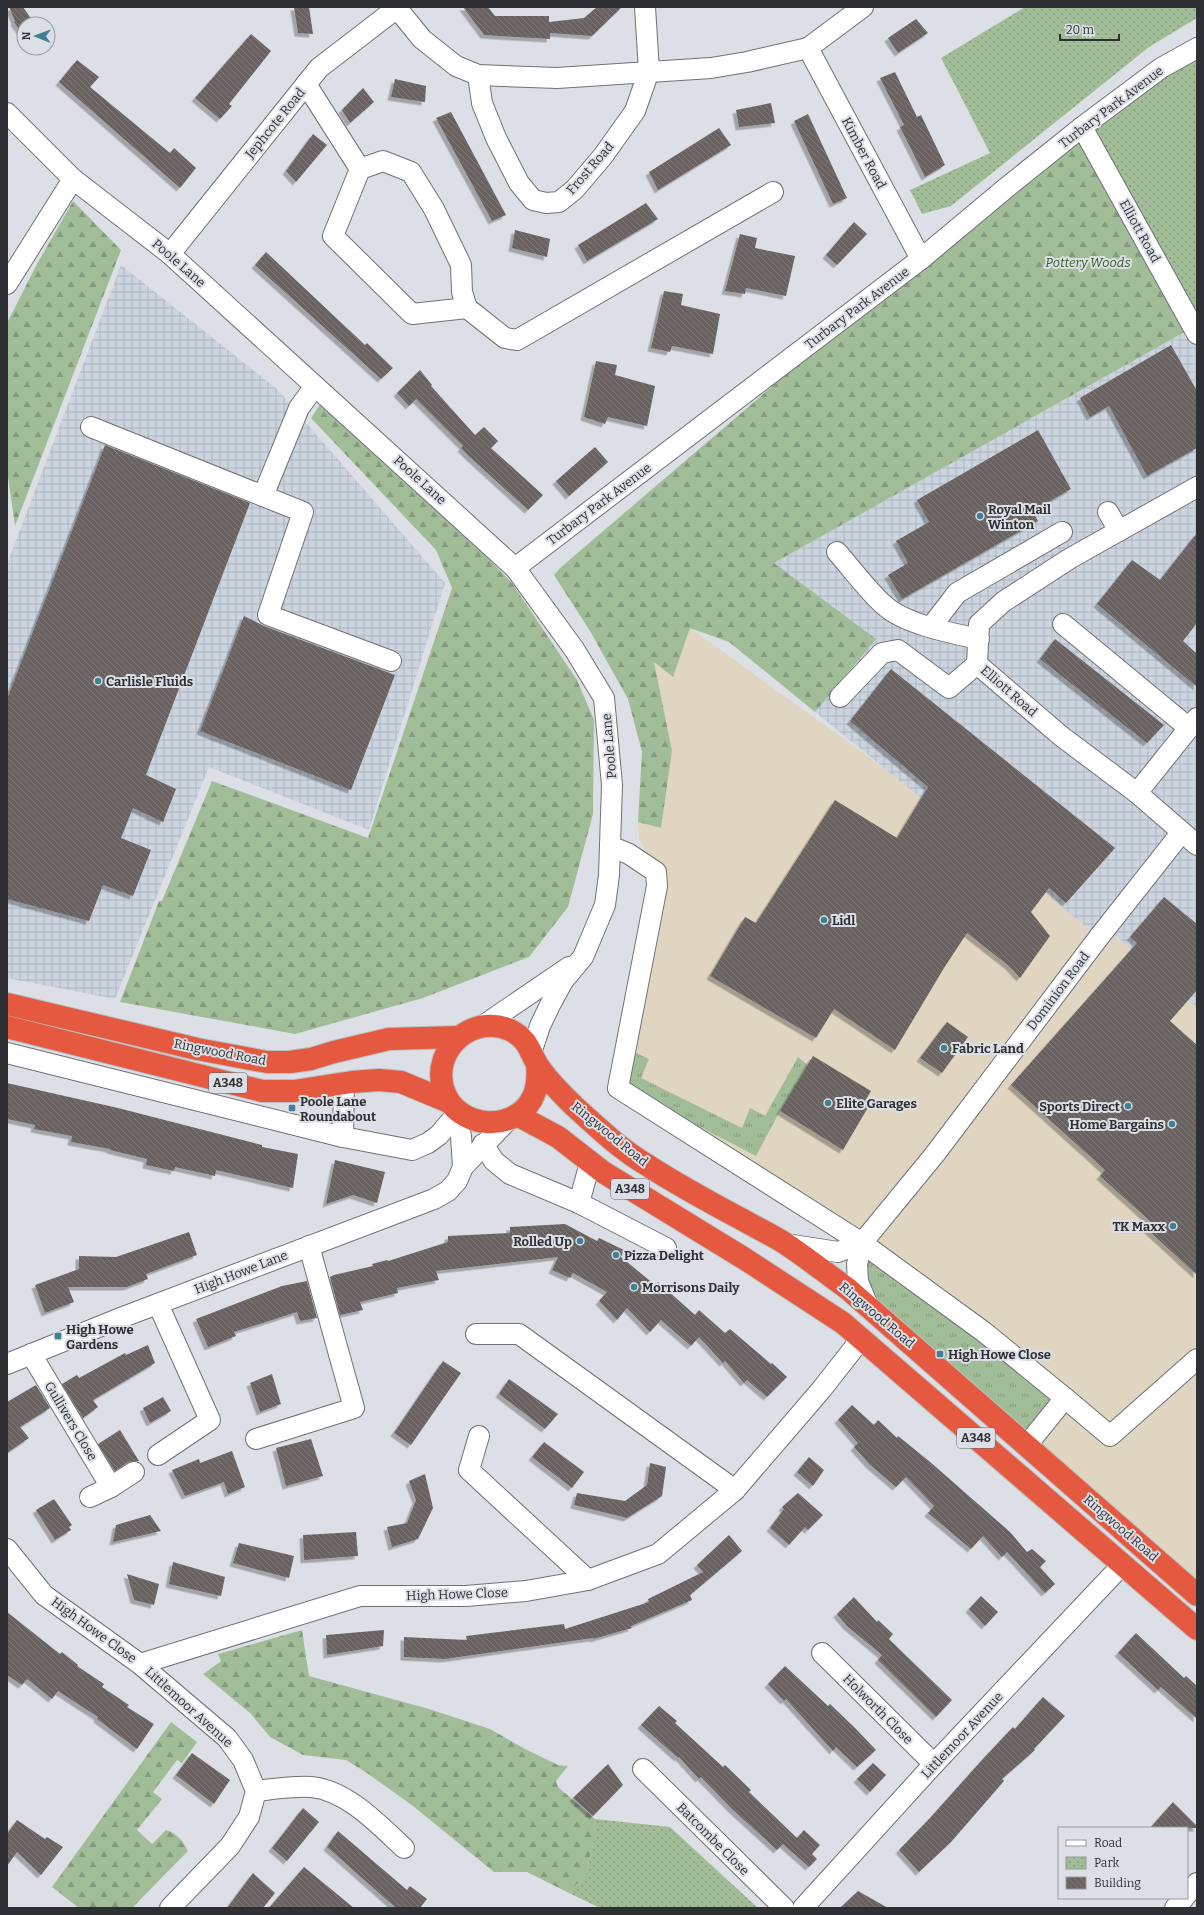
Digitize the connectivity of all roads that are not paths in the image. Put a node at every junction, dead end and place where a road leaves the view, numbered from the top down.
1 (645, 7) edge
2 (863, 7) edge
3 (396, 8) edge
4 (808, 48) junction
5 (1197, 48) edge
6 (649, 71) junction
7 (478, 75) junction
8 (306, 84) junction
9 (7, 113) edge
10 (1082, 127) junction
11 (360, 169) junction
12 (73, 179) junction
13 (773, 192) dead end
14 (170, 254) junction
15 (921, 259) junction
16 (7, 284) edge
17 (467, 308) junction
18 (1197, 334) edge
19 (315, 386) junction
20 (91, 427) dead end
21 (1197, 487) edge
22 (263, 496) junction
23 (1108, 512) dead end
24 (1119, 531) junction
25 (1062, 532) dead end
26 (837, 552) dead end
27 (516, 568) junction
28 (1063, 624) dead end
29 (931, 627) junction
30 (978, 639) junction
31 (391, 661) dead end
32 (977, 664) junction
33 (840, 697) dead end
34 (1193, 723) edge
35 (1137, 793) junction
36 (1181, 833) junction
37 (1197, 845) edge
38 (610, 846) junction
39 (583, 957) junction
40 (7, 1004) edge
41 (7, 1027) edge
42 (481, 1027) junction
43 (458, 1038) junction
44 (7, 1053) edge
45 (534, 1057) junction
46 (344, 1083) junction
47 (454, 1109) junction
48 (513, 1117) junction
49 (343, 1137) junction
50 (483, 1144) junction
51 (590, 1163) junction
52 (463, 1167) junction
53 (579, 1203) junction
54 (862, 1243) junction
55 (785, 1244) junction
56 (309, 1246) junction
57 (666, 1248) dead end
58 (158, 1304) junction
59 (869, 1308) junction
60 (476, 1334) dead end
61 (861, 1339) junction
62 (32, 1354) junction
63 (1197, 1359) edge
64 (7, 1364) edge
65 (1065, 1398) junction
66 (478, 1436) dead end
67 (256, 1439) dead end
68 (1027, 1445) junction
69 (158, 1455) dead end
70 (134, 1472) dead end
71 (111, 1487) junction
72 (736, 1490) junction
73 (90, 1497) dead end
74 (7, 1549) edge
75 (1123, 1564) junction
76 (588, 1580) junction
77 (1197, 1595) edge
78 (1197, 1629) edge
79 (822, 1653) dead end
80 (140, 1664) junction
81 (934, 1764) junction
82 (643, 1769) dead end
83 (256, 1791) junction
84 (404, 1848) dead end
85 (1197, 1883) edge
86 (1188, 1893) edge
87 (1183, 1899) edge
88 (170, 1908) edge
89 (784, 1908) edge
90 (803, 1908) edge
91 (1175, 1908) edge

1 - 6 street
2 - 4 street
3 - 7 street
3 - 8 street, Jephcote Road
4 - 6 street
4 - 15 street, Kimber Road
5 - 10 street, Turbary Park Avenue
6 - 7 street
6 - 7 street, Frost Road
8 - 11 street
8 - 14 street, Jephcote Road
9 - 12 street, Poole Lane
10 - 15 street, Turbary Park Avenue
10 - 18 street, Elliott Road
11 - 17 street
11 - 17 street
12 - 14 street, Poole Lane
12 - 16 street
13 - 17 street
14 - 19 street, Poole Lane
15 - 27 street, Turbary Park Avenue
19 - 22 street
19 - 27 street, Poole Lane
20 - 22 street
21 - 24 street, Elliott Road
22 - 31 street
23 - 24 street
24 - 30 street, Elliott Road
25 - 29 street
26 - 29 street
27 - 38 street, Poole Lane
28 - 34 street
29 - 30 street
30 - 32 street, Elliott Road
32 - 33 street
32 - 35 street, Elliott Road
34 - 35 street
35 - 36 street, Elliott Road
36 - 37 street, Elliott Road
36 - 54 street, Dominion Road
38 - 39 street, Poole Lane
38 - 54 street
39 - 42 street
39 - 45 street, Poole Lane
40 - 43 highway, Ringwood Road / A348
41 - 46 highway, Ringwood Road / A348
42 - 43 highway
42 - 45 highway
43 - 47 highway
44 - 49 street
45 - 48 highway
45 - 55 highway, Ringwood Road / A348
46 - 47 highway, Ringwood Road / A348
46 - 49 street
47 - 48 highway
47 - 49 street
47 - 52 street
48 - 50 street, High Howe Lane
48 - 51 highway, Ringwood Road / A348
50 - 52 street, High Howe Lane
50 - 53 street
51 - 53 street
51 - 61 highway, Ringwood Road / A348
52 - 56 street, High Howe Lane
53 - 57 street
54 - 55 street
54 - 59 street
54 - 65 street
55 - 59 highway, Ringwood Road / A348
56 - 58 street, High Howe Lane
56 - 67 street
58 - 62 street, High Howe Lane
58 - 69 street
59 - 68 highway, Ringwood Road / A348
60 - 72 street
61 - 72 street, High Howe Close
61 - 75 highway, Ringwood Road / A348
62 - 64 street, High Howe Lane
62 - 71 street, Gullivers Close
63 - 65 street
65 - 68 street
66 - 76 street
68 - 77 highway, Ringwood Road / A348
70 - 71 street
71 - 73 street
72 - 76 street, High Howe Close
74 - 80 street, High Howe Close
75 - 78 highway, Ringwood Road / A348
75 - 81 street, Littlemoor Avenue
76 - 80 street, High Howe Close
79 - 81 street, Holworth Close
80 - 83 street, Littlemoor Avenue
81 - 90 street, Littlemoor Avenue
82 - 89 street, Batcombe Close
83 - 84 street
83 - 88 street
85 - 86 street
87 - 91 street

